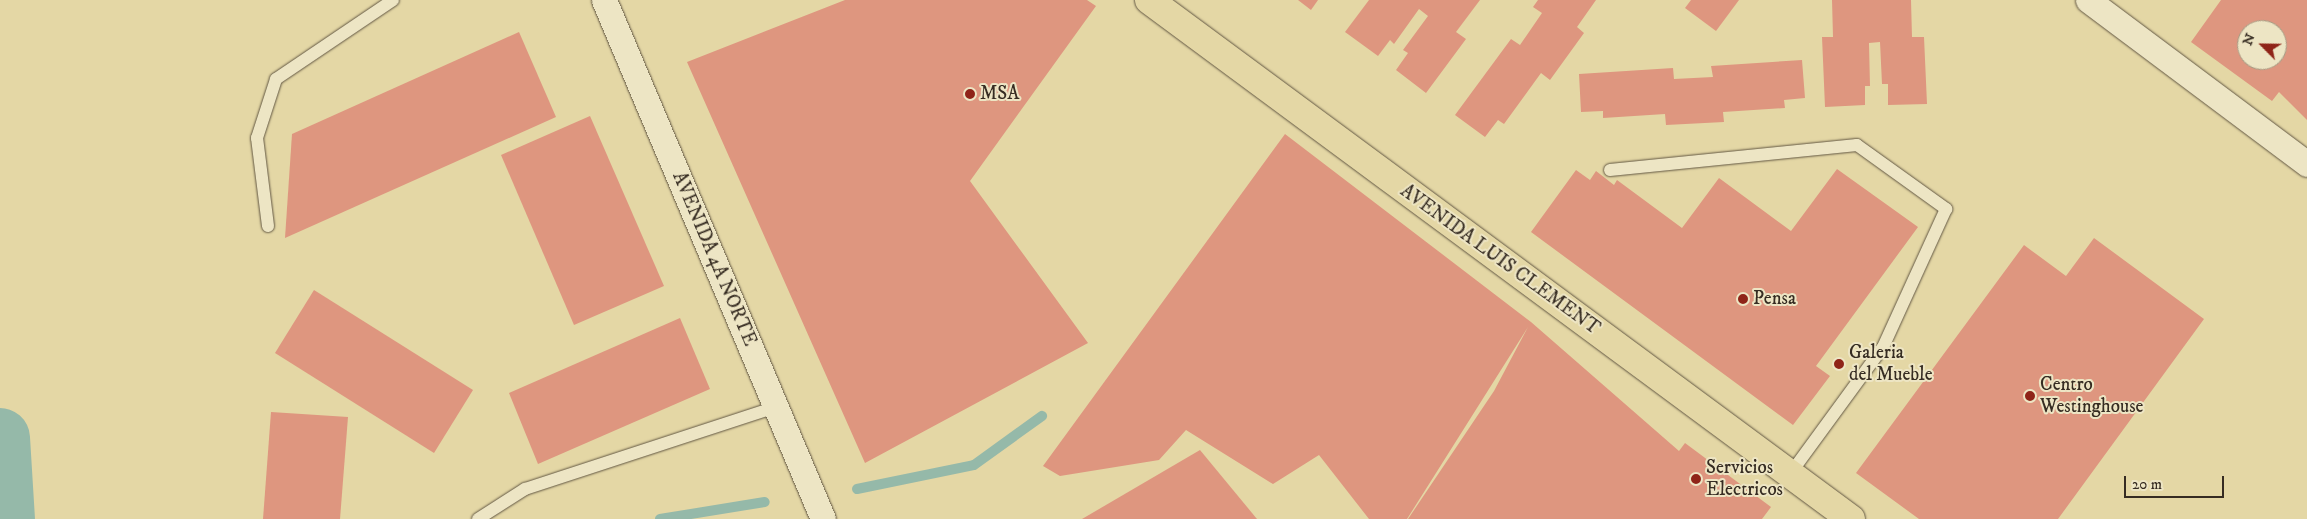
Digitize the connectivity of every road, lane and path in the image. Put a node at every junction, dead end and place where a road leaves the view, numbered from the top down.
1 (392, 0) edge
2 (604, 0) edge
3 (1149, 0) edge
4 (2088, 0) edge
5 (2307, 164) edge
6 (1610, 170) dead end
7 (268, 226) dead end
8 (776, 407) junction
9 (1790, 474) junction
10 (478, 519) edge
11 (823, 519) edge
12 (1851, 519) edge

1 - 7 lane
2 - 8 street, AVENIDA 4A NORTE
3 - 9 main road, AVENIDA LUIS CLEMENT
4 - 5 street
6 - 9 lane
8 - 10 lane
8 - 11 street, AVENIDA 4A NORTE
9 - 12 main road, AVENIDA LUIS CLEMENT

